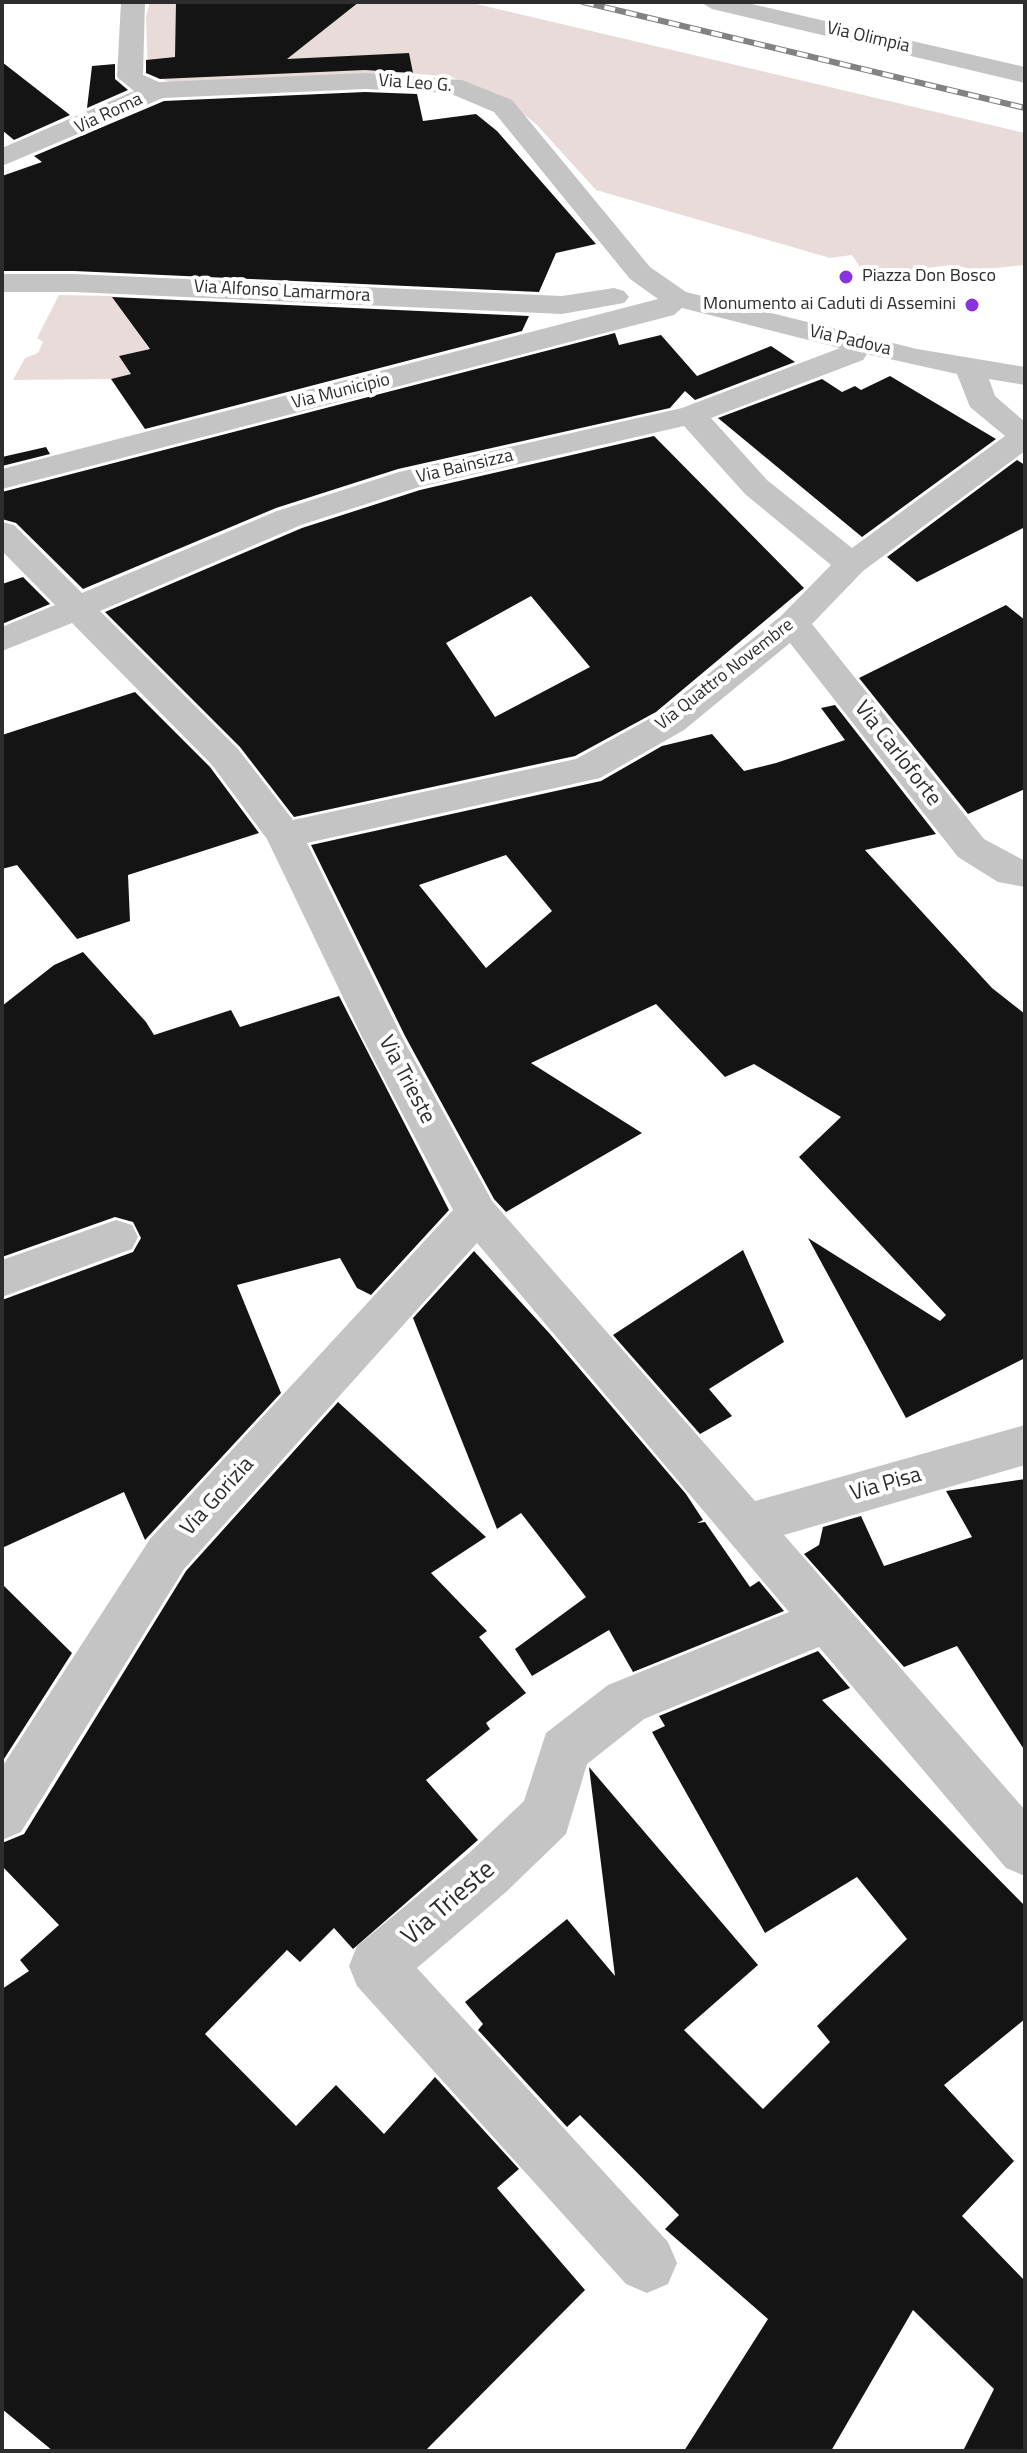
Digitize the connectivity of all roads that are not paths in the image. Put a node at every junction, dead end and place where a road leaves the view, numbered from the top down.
1 (133, 2) edge
2 (712, 2) edge
3 (1025, 75) edge
4 (159, 90) junction
5 (2, 158) edge
6 (2, 283) edge
7 (676, 298) junction
8 (562, 305) junction
9 (580, 330) junction
10 (858, 343) junction
11 (971, 370) junction
12 (1024, 376) edge
13 (691, 415) junction
14 (1024, 438) edge
15 (2, 479) edge
16 (2, 532) edge
17 (851, 564) junction
18 (76, 610) junction
19 (793, 623) junction
20 (2, 640) edge
21 (284, 835) junction
22 (1021, 869) edge
23 (477, 1213) junction
24 (116, 1237) dead end
25 (2, 1279) edge
26 (1025, 1445) edge
27 (747, 1524) junction
28 (828, 1620) junction
29 (2, 1814) edge
30 (1025, 1850) edge
31 (647, 2263) dead end

1 - 4 street, Via Roma
2 - 3 street, Via Olimpia
4 - 5 street, Via Roma
4 - 7 street, Via Leo G.
6 - 8 street, Via Alfonso Lamarmora
7 - 8 street, Via Alfonso Lamarmora
7 - 9 street, Via Municipio
7 - 10 street, Via Padova
8 - 9 street
9 - 15 street, Via Municipio
10 - 11 street, Via Padova
10 - 13 street, Via Bainsizza
11 - 12 street, Via Padova
11 - 14 street
12 - 14 street
13 - 17 street
13 - 18 street, Via Bainsizza
14 - 17 street, Via Quattro Novembre
16 - 18 street, Via Trieste
17 - 19 street, Via Quattro Novembre
18 - 20 street, Via Bainsizza
18 - 21 street, Via Trieste
19 - 21 street, Via Quattro Novembre
19 - 22 street, Via Carloforte
21 - 23 street, Via Trieste
23 - 27 street, Via Trieste
23 - 29 street, Via Gorizia
24 - 25 street
26 - 27 street, Via Pisa
27 - 28 street, Via Trieste
28 - 30 street, Via Trieste
28 - 31 street, Via Trieste

